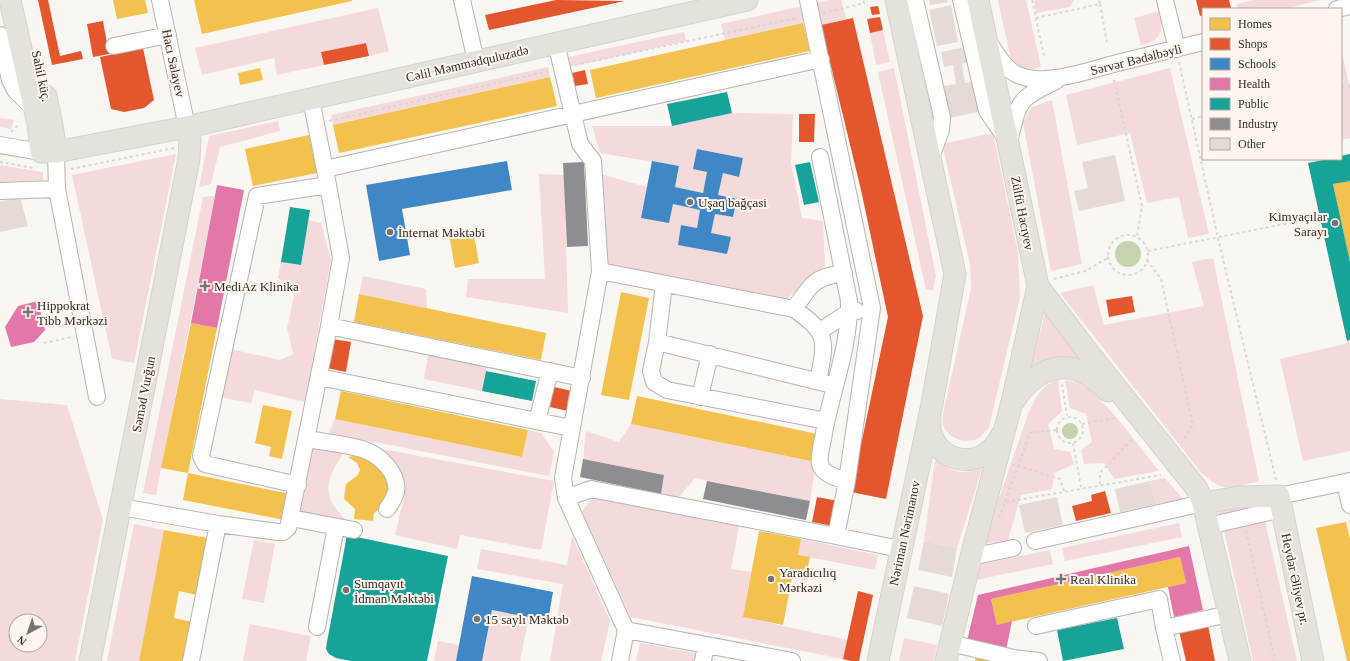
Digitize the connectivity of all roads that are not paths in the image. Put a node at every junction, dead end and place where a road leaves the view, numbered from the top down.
1 (10, 0) edge
2 (25, 0) edge
3 (160, 0) edge
4 (462, 0) edge
5 (747, 0) edge
6 (896, 0) edge
7 (915, 0) edge
8 (1165, 0) edge
9 (967, 2) edge
10 (810, 8) edge
11 (16, 32) edge
12 (168, 35) junction
13 (986, 36) junction
14 (1202, 42) edge
15 (556, 43) junction
16 (114, 46) dead end
17 (1177, 49) junction
18 (821, 59) junction
19 (476, 61) junction
20 (1068, 76) junction
21 (311, 99) junction
22 (572, 113) junction
23 (188, 127) junction
24 (3, 138) edge
25 (1009, 142) junction
26 (48, 152) junction
27 (820, 156) dead end
28 (930, 160) junction
29 (325, 169) junction
30 (328, 185) junction
31 (57, 189) junction
32 (0, 191) edge
33 (600, 271) junction
34 (844, 273) junction
35 (1046, 283) junction
36 (664, 284) junction
37 (872, 308) junction
38 (794, 309) junction
39 (850, 312) junction
40 (329, 326) junction
41 (820, 331) junction
42 (657, 342) junction
43 (710, 354) junction
44 (550, 371) junction
45 (319, 377) junction
46 (582, 378) junction
47 (818, 381) junction
48 (835, 386) junction
49 (97, 397) dead end
50 (700, 397) junction
51 (1012, 402) junction
52 (932, 404) junction
53 (1138, 415) junction
54 (537, 421) junction
55 (826, 421) junction
56 (1006, 425) junction
57 (571, 428) junction
58 (307, 440) junction
59 (848, 481) junction
60 (1348, 482) edge
61 (298, 485) junction
62 (566, 498) junction
63 (1203, 503) junction
64 (1281, 503) junction
65 (1350, 505) edge
66 (121, 507) junction
67 (388, 509) dead end
68 (291, 518) junction
69 (218, 524) junction
70 (1208, 526) junction
71 (336, 527) junction
72 (354, 530) dead end
73 (836, 536) junction
74 (1035, 542) dead end
75 (1014, 548) dead end
76 (900, 549) junction
77 (971, 557) junction
78 (1229, 614) junction
79 (1036, 626) dead end
80 (317, 627) dead end
81 (1164, 628) junction
82 (626, 630) junction
83 (706, 645) junction
84 (948, 652) edge
85 (1014, 660) edge
86 (90, 661) edge
87 (191, 661) edge
88 (620, 661) edge
89 (703, 661) edge
90 (792, 661) edge
91 (878, 661) edge
92 (1038, 661) edge
93 (1172, 661) edge
94 (1240, 661) edge
95 (1314, 661) edge

1 - 11 main road, Sahil küç.
2 - 11 main road, Sahil küç.
3 - 12 street, Hacı Salayev
4 - 19 street
5 - 15 main road, Cəlil Məmmədquluzadə
6 - 28 main road
7 - 28 street
8 - 17 street
9 - 13 main road, Zülfü Hacıyev
9 - 25 street
10 - 18 street
11 - 26 main road, Sahil küç.
11 - 26 main road, Sahil küç.
12 - 16 street
12 - 23 street, Hacı Salayev
13 - 20 street
13 - 25 main road, Zülfü Hacıyev
14 - 17 street, Sərvər Bədəlbəyli
15 - 19 main road, Cəlil Məmmədquluzadə
15 - 22 street
17 - 20 street, Sərvər Bədəlbəyli
18 - 22 street
18 - 37 street
19 - 21 main road, Cəlil Məmmədquluzadə
20 - 25 street
21 - 23 main road, Cəlil Məmmədquluzadə
21 - 29 street
22 - 29 street
22 - 33 street
23 - 26 main road, Cəlil Məmmədquluzadə
23 - 66 main road, Səməd Vurğun
24 - 26 street
25 - 35 main road, Zülfü Hacıyev
26 - 31 street
27 - 34 street
28 - 52 main road
29 - 30 street
30 - 40 street
30 - 61 street
31 - 32 street
31 - 49 street
33 - 36 street
33 - 46 street
34 - 38 street
34 - 39 street
35 - 51 main road, Zülfü Hacıyev
35 - 53 main road
36 - 38 street
36 - 42 street
37 - 39 street
37 - 59 street
38 - 41 street
39 - 41 street
39 - 48 street
40 - 44 street
40 - 45 street
41 - 47 street
42 - 43 street
42 - 50 street
43 - 47 street
43 - 50 street
44 - 46 street
44 - 54 street
45 - 54 street
45 - 58 street
46 - 57 street
47 - 48 street
48 - 55 street
50 - 55 street
51 - 53 main road
51 - 56 main road, Zülfü Hacıyev
52 - 56 main road
52 - 76 main road, Nəriman Nərimanov
53 - 63 main road
54 - 57 street
55 - 59 street
56 - 77 main road
57 - 62 street
58 - 61 street
58 - 67 street
59 - 73 street
60 - 64 street
60 - 65 street
61 - 68 street
62 - 73 street
62 - 82 street
63 - 64 main road
63 - 70 main road
63 - 74 street
64 - 70 street
64 - 95 main road, Heydər Əliyev pr.
66 - 69 street
66 - 86 main road, Səməd Vurğun
68 - 69 street
68 - 71 street
69 - 87 street
70 - 78 main road
71 - 72 street
71 - 80 street
73 - 76 street
75 - 77 street
76 - 91 main road, Nəriman Nərimanov
77 - 84 main road
78 - 81 street
78 - 94 main road
79 - 81 street
81 - 93 street
82 - 83 street
82 - 88 street
83 - 89 street
83 - 90 street
84 - 85 street
85 - 92 street

